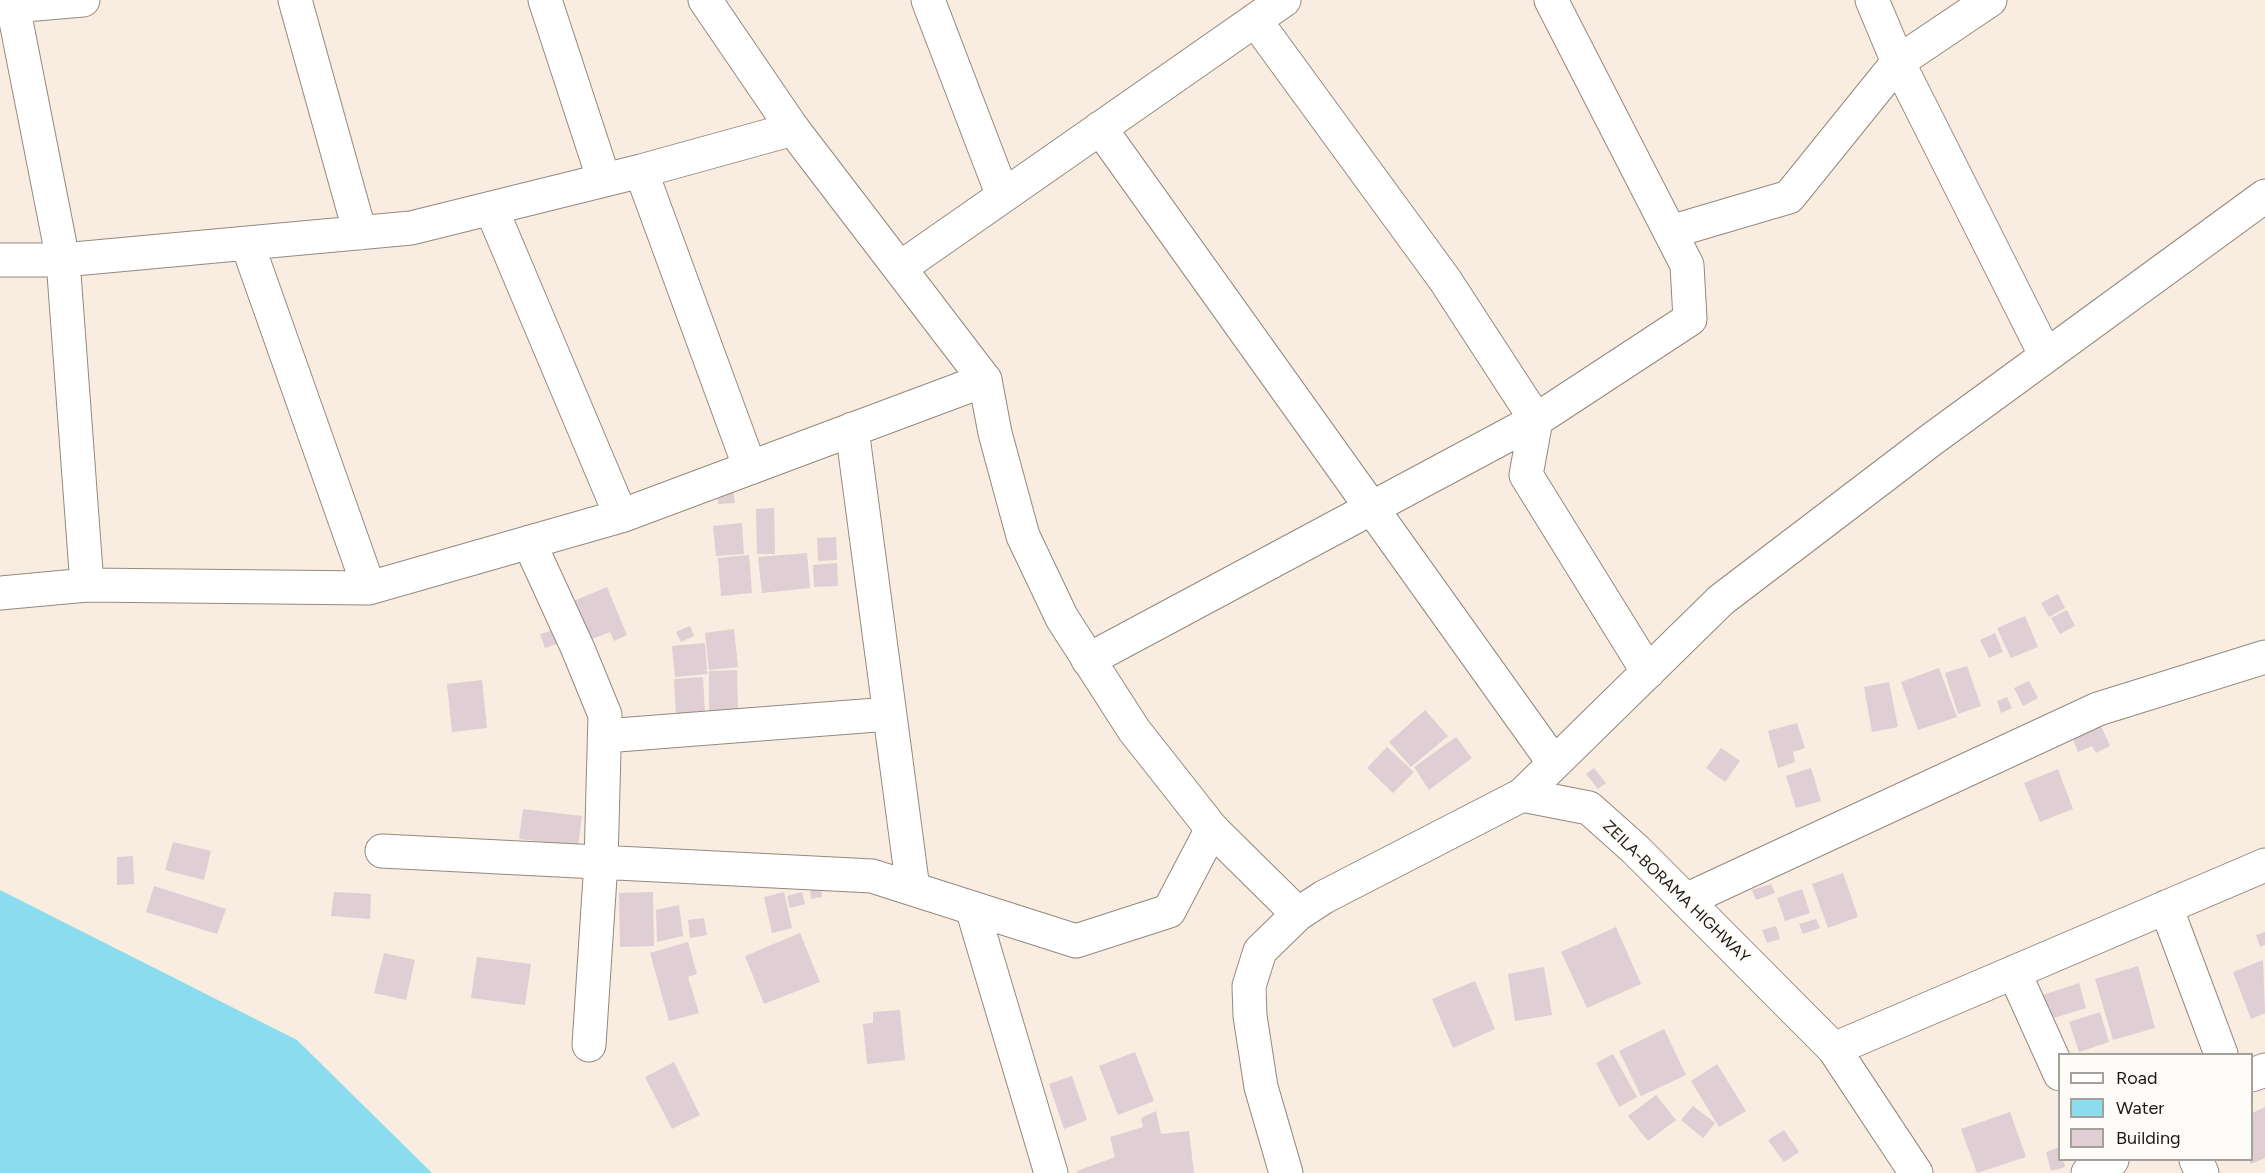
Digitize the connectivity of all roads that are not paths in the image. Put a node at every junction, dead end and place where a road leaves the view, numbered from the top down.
1 (83, 0) edge
2 (295, 0) edge
3 (545, 0) edge
4 (705, 0) edge
5 (928, 0) edge
6 (1284, 0) edge
7 (1551, 0) edge
8 (1872, 0) edge
9 (1990, 0) edge
10 (6, 8) edge
11 (1255, 20) junction
12 (1898, 62) junction
13 (1100, 128) junction
14 (793, 129) junction
15 (641, 171) junction
16 (604, 180) junction
17 (1004, 196) junction
18 (2265, 196) edge
19 (491, 208) junction
20 (1670, 232) junction
21 (360, 233) junction
22 (247, 243) junction
23 (0, 260) edge
24 (63, 260) junction
25 (900, 268) junction
26 (2046, 356) junction
27 (985, 380) junction
28 (1536, 420) junction
29 (852, 429) junction
30 (750, 468) junction
31 (1372, 508) junction
32 (621, 516) junction
33 (529, 542) junction
34 (87, 585) junction
35 (369, 588) junction
36 (0, 593) edge
37 (2265, 657) edge
38 (1088, 660) junction
39 (1648, 672) junction
40 (889, 714) junction
41 (605, 736) junction
42 (1554, 763) junction
43 (1522, 795) junction
44 (1212, 829) junction
45 (382, 851) dead end
46 (601, 862) junction
47 (2265, 865) edge
48 (913, 889) junction
49 (1686, 900) junction
50 (972, 908) junction
51 (2166, 908) junction
52 (1298, 914) junction
53 (2014, 972) junction
54 (589, 1045) dead end
55 (1834, 1049) junction
56 (2221, 1053) edge
57 (2058, 1070) edge
58 (1051, 1173) edge
59 (1286, 1173) edge
60 (1916, 1173) edge

1 - 10 main road
2 - 21 main road
3 - 16 main road
4 - 14 main road
5 - 17 main road
6 - 11 main road
7 - 20 main road
8 - 12 main road
9 - 12 main road
10 - 24 main road
11 - 13 main road
11 - 28 main road
12 - 20 main road
12 - 26 main road
13 - 17 main road
13 - 31 main road
14 - 15 main road
14 - 25 main road
15 - 16 main road
15 - 30 main road
16 - 19 main road
17 - 25 main road
18 - 26 main road
19 - 21 main road
19 - 32 main road
20 - 28 main road
21 - 22 main road
22 - 24 main road
22 - 35 main road
23 - 24 main road
24 - 34 main road
25 - 27 main road
26 - 39 main road
27 - 29 main road
27 - 38 main road
28 - 31 main road
28 - 39 main road
29 - 30 main road
29 - 40 main road
30 - 32 main road
31 - 38 main road
31 - 42 main road
32 - 33 main road
33 - 35 main road
33 - 41 main road
34 - 35 main road
34 - 36 main road
37 - 49 main road
38 - 44 main road
39 - 42 main road
40 - 41 main road
40 - 48 main road
41 - 46 main road
42 - 43 main road
43 - 49 main road, ZEILA-BORAMA HIGHWAY
43 - 52 main road
44 - 50 main road
44 - 52 main road
45 - 46 main road
46 - 48 main road
46 - 54 main road
47 - 51 main road
48 - 50 main road
49 - 55 main road, ZEILA-BORAMA HIGHWAY
50 - 58 main road
51 - 53 main road
51 - 56 main road
52 - 59 main road
53 - 55 main road
53 - 57 main road
55 - 60 main road, ZEILA-BORAMA HIGHWAY

